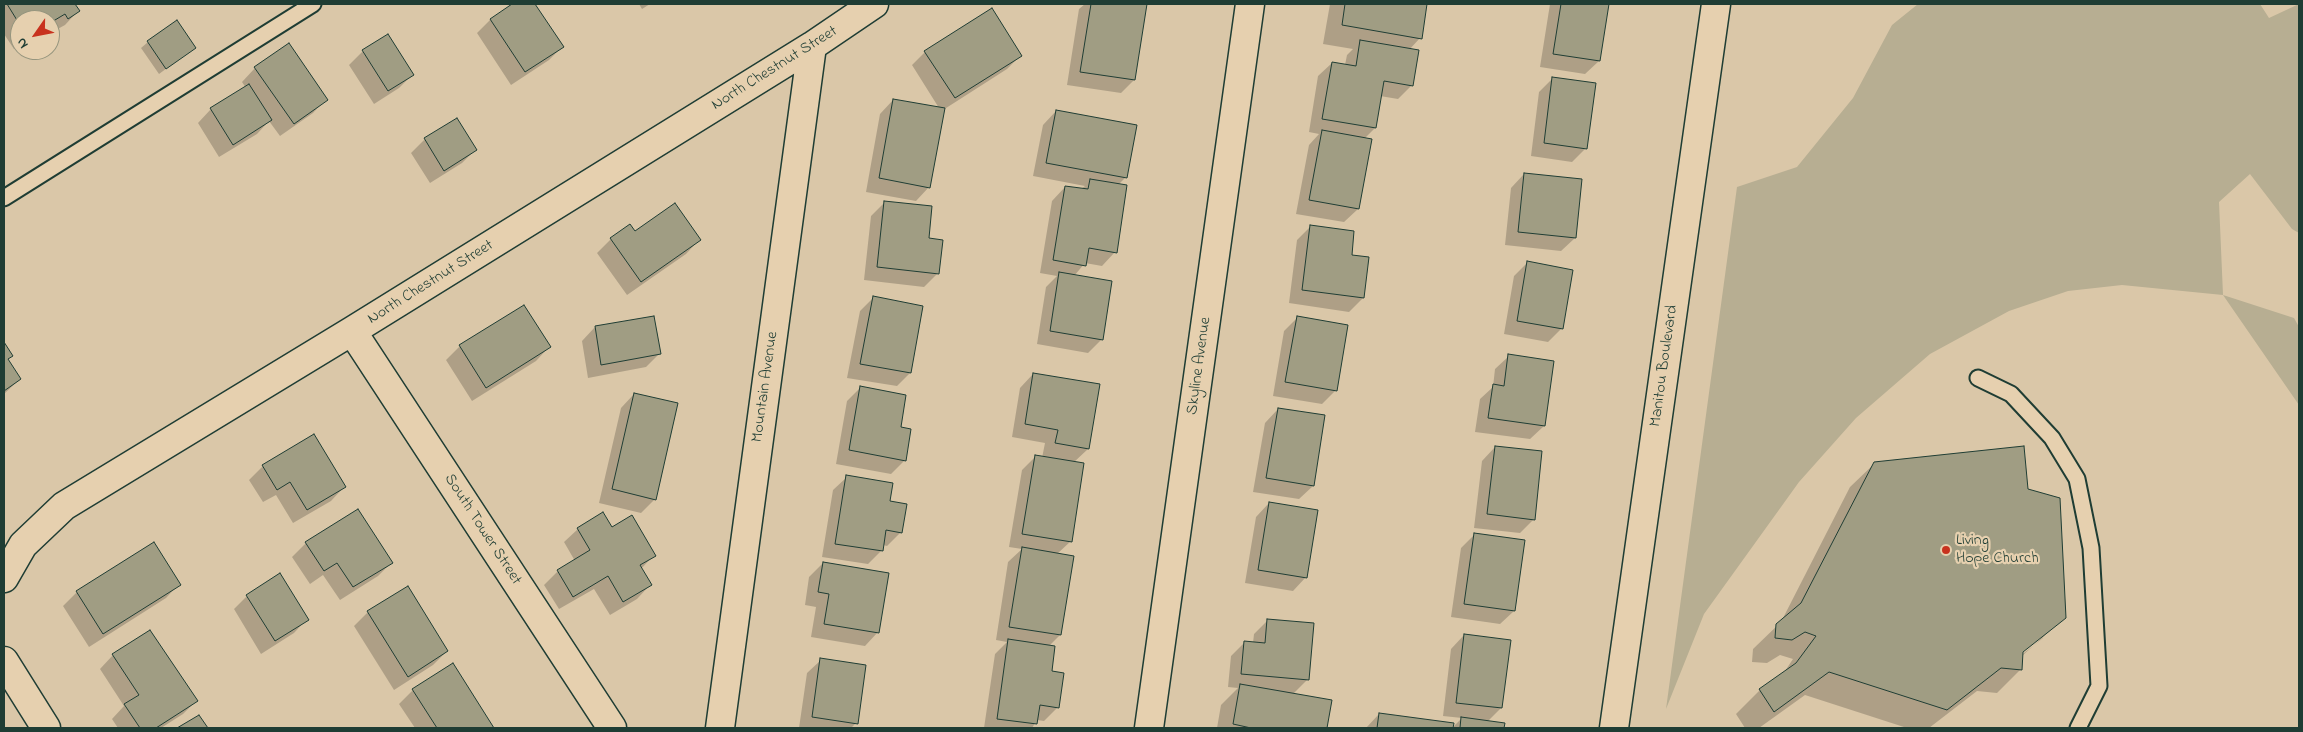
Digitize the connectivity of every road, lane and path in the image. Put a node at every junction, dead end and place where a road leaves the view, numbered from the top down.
1 (313, 4) edge
2 (874, 4) edge
3 (1250, 4) edge
4 (1716, 4) edge
5 (812, 46) junction
6 (4, 196) edge
7 (352, 331) junction
8 (1978, 378) dead end
9 (4, 578) edge
10 (4, 661) edge
11 (46, 728) edge
12 (612, 728) edge
13 (720, 728) edge
14 (1149, 728) edge
15 (1614, 728) edge
16 (2078, 728) edge

1 - 6 lane
2 - 5 street, North Chestnut Street
3 - 14 street, Skyline Avenue
4 - 15 street, Manitou Boulevard
5 - 7 street, North Chestnut Street
5 - 13 street, Mountain Avenue
7 - 9 street, North Chestnut Street
7 - 12 street, South Tower Street
8 - 16 lane
10 - 11 street

